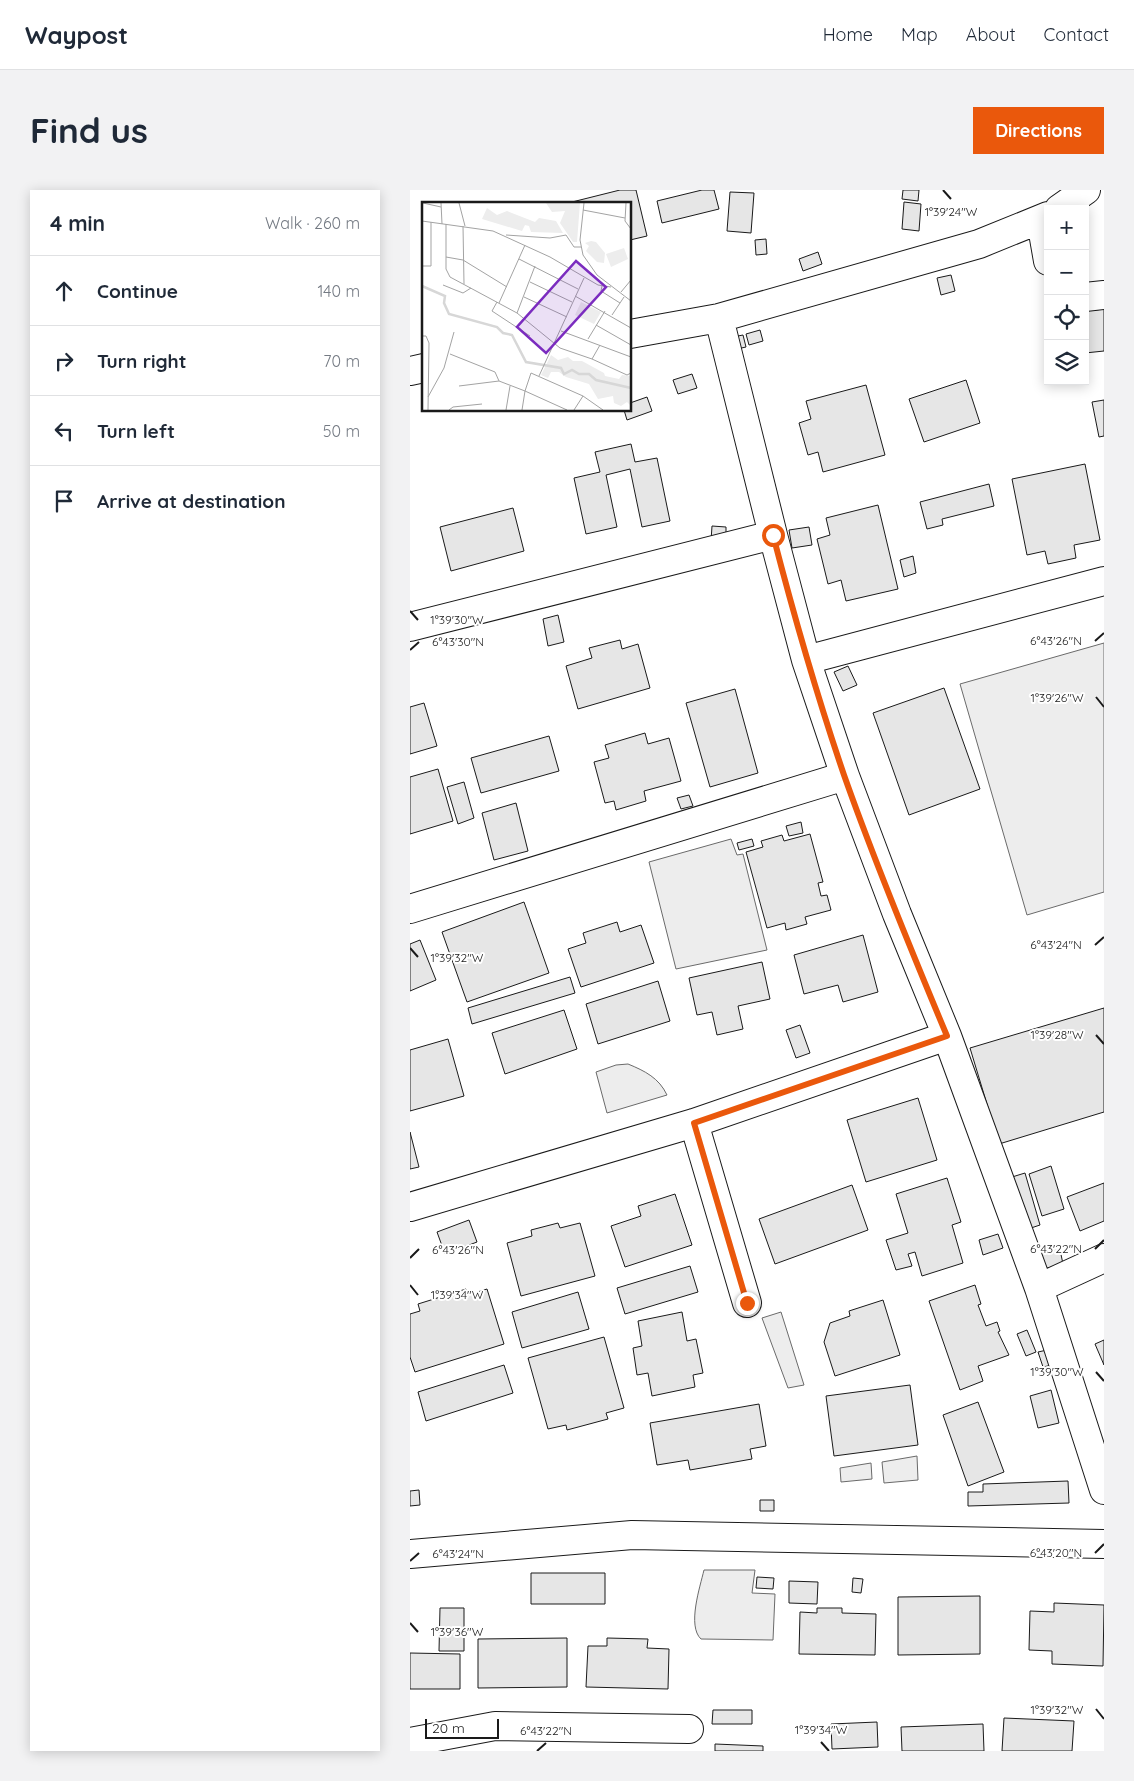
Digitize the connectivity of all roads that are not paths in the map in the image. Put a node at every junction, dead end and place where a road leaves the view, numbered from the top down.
1 (1086, 190) edge
2 (1064, 205) edge
3 (1044, 217) edge
4 (1104, 295) edge
5 (1089, 297) edge
6 (719, 318) junction
7 (631, 334) edge
8 (773, 535) junction
9 (1104, 581) edge
10 (410, 627) edge
11 (806, 660) junction
12 (845, 776) junction
13 (410, 909) edge
14 (947, 1036) junction
15 (694, 1123) junction
16 (410, 1207) edge
17 (1104, 1258) edge
18 (1038, 1288) junction
19 (747, 1303) dead end
20 (1104, 1490) edge
21 (1104, 1544) edge
22 (410, 1554) edge
23 (689, 1729) dead end
24 (410, 1742) edge

1 - 2 street
3 - 6 street
4 - 5 street
6 - 7 street
6 - 8 street
8 - 10 street
8 - 11 street
9 - 11 street
11 - 12 street
12 - 13 street
12 - 14 street
14 - 15 street
14 - 18 street
15 - 16 street
15 - 19 street
17 - 18 street
18 - 20 street
21 - 22 street
23 - 24 street

